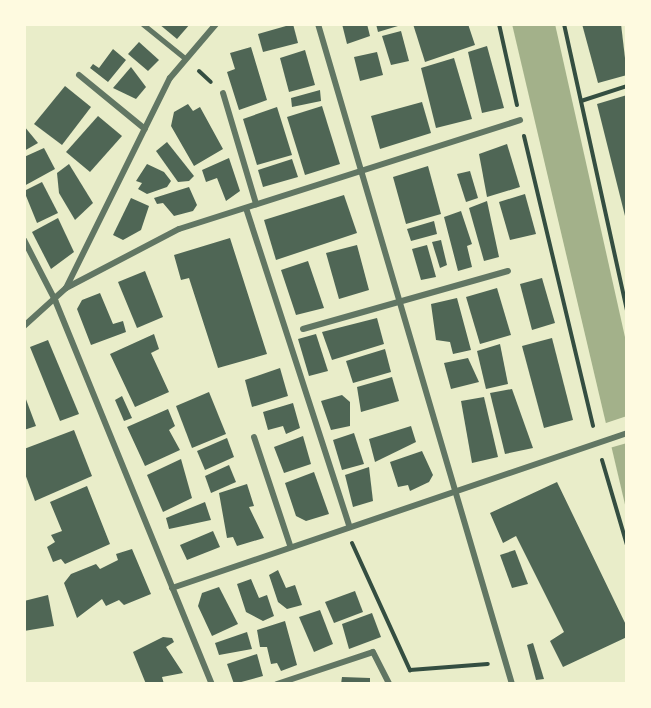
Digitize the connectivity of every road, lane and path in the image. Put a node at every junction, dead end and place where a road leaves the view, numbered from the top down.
1 (143, 24) edge
2 (216, 24) edge
3 (318, 24) edge
4 (499, 24) edge
5 (564, 24) edge
6 (185, 58) junction
7 (79, 75) dead end
8 (627, 86) edge
9 (223, 93) joint
10 (581, 101) junction
11 (520, 120) junction
12 (145, 129) junction
13 (362, 171) junction
14 (256, 204) junction
15 (246, 208) junction
16 (24, 240) edge
17 (508, 271) dead end
18 (66, 288) junction
19 (55, 300) junction
20 (401, 300) junction
21 (627, 310) edge
22 (24, 326) edge
23 (303, 329) dead end
24 (627, 433) edge
25 (254, 437) dead end
26 (597, 443) junction
27 (457, 492) junction
28 (349, 525) junction
29 (290, 545) junction
30 (627, 545) edge
31 (172, 588) junction
32 (508, 662) junction
33 (212, 684) edge
34 (277, 684) edge
35 (389, 684) edge
36 (512, 684) edge

1 - 6 lane
2 - 6 street
3 - 13 street
4 - 11 path
5 - 10 path
6 - 9 path
6 - 12 street
7 - 12 street
8 - 10 path
9 - 14 street
10 - 21 path
11 - 13 street
11 - 26 path
12 - 18 street
13 - 14 street
13 - 20 street
14 - 15 street
15 - 18 street
15 - 28 street
16 - 19 street
17 - 20 street
18 - 19 street
19 - 22 street
19 - 31 street
20 - 23 street
20 - 27 street
24 - 26 street
25 - 29 street
26 - 27 street
26 - 30 path
27 - 28 street
27 - 32 street
28 - 29 street
28 - 32 path
29 - 31 street
31 - 33 street
32 - 36 street
34 - 35 street

